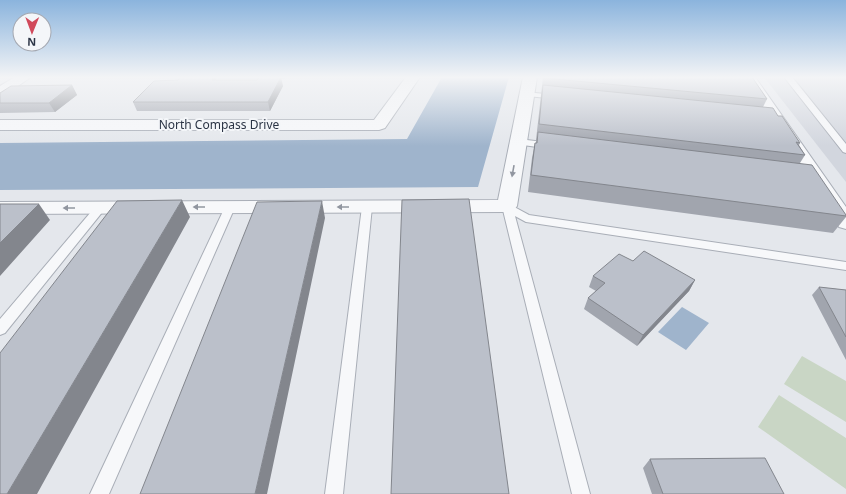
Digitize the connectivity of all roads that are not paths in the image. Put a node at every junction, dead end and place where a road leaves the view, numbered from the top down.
1 (397, 100) edge
2 (525, 100) edge
3 (761, 100) edge
4 (806, 100) edge
5 (0, 125) edge
6 (518, 142) junction
7 (558, 146) edge
8 (846, 150) edge
9 (367, 206) junction
10 (507, 206) junction
11 (230, 207) junction
12 (0, 208) edge
13 (100, 208) junction
14 (846, 222) edge
15 (846, 266) edge
16 (0, 329) edge
17 (99, 494) edge
18 (334, 494) edge
19 (581, 494) edge

1 - 5 street, North Compass Drive
2 - 6 street
3 - 14 street
4 - 8 lane
6 - 7 lane
6 -> 10 street
9 - 10 street
9 -> 11 street
9 - 18 lane
10 - 15 lane
10 - 19 lane
11 -> 13 street
11 - 17 lane
13 -> 12 street
13 - 16 lane

